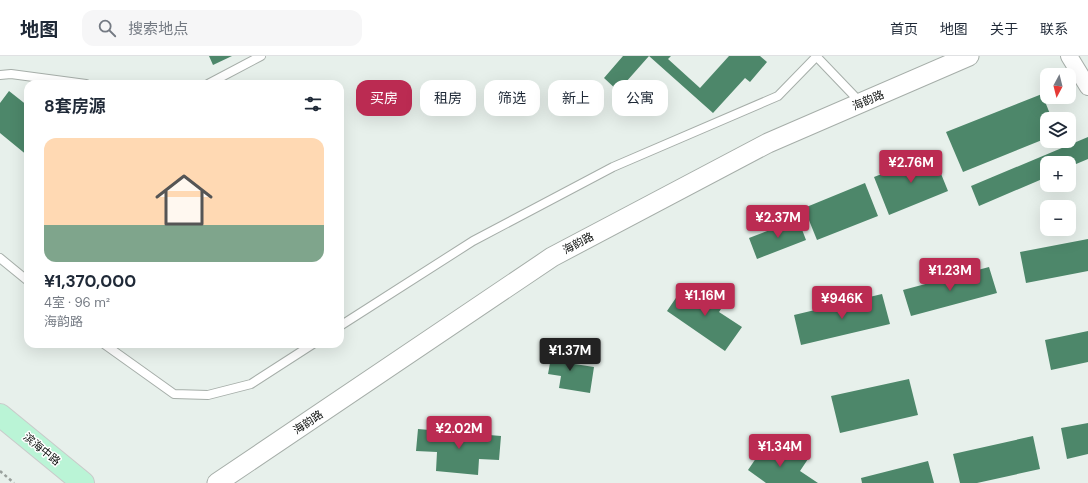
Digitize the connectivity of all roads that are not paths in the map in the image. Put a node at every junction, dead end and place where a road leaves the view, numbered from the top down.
1 (261, 56) edge
2 (816, 56) edge
3 (969, 56) edge
4 (1069, 56) edge
5 (0, 76) edge
6 (56, 80) edge
7 (216, 80) edge
8 (1088, 87) edge
9 (861, 103) junction
10 (0, 258) edge
11 (24, 278) edge
12 (344, 323) edge
13 (110, 348) edge
14 (307, 348) edge
15 (0, 415) edge
16 (83, 483) edge
17 (217, 483) edge

1 - 7 lane
2 - 9 lane
2 - 12 lane
3 - 9 street, 海韵路
4 - 8 street
5 - 6 lane
9 - 17 street, 海韵路
10 - 11 lane
13 - 14 lane
15 - 16 main road, 滨海中路

